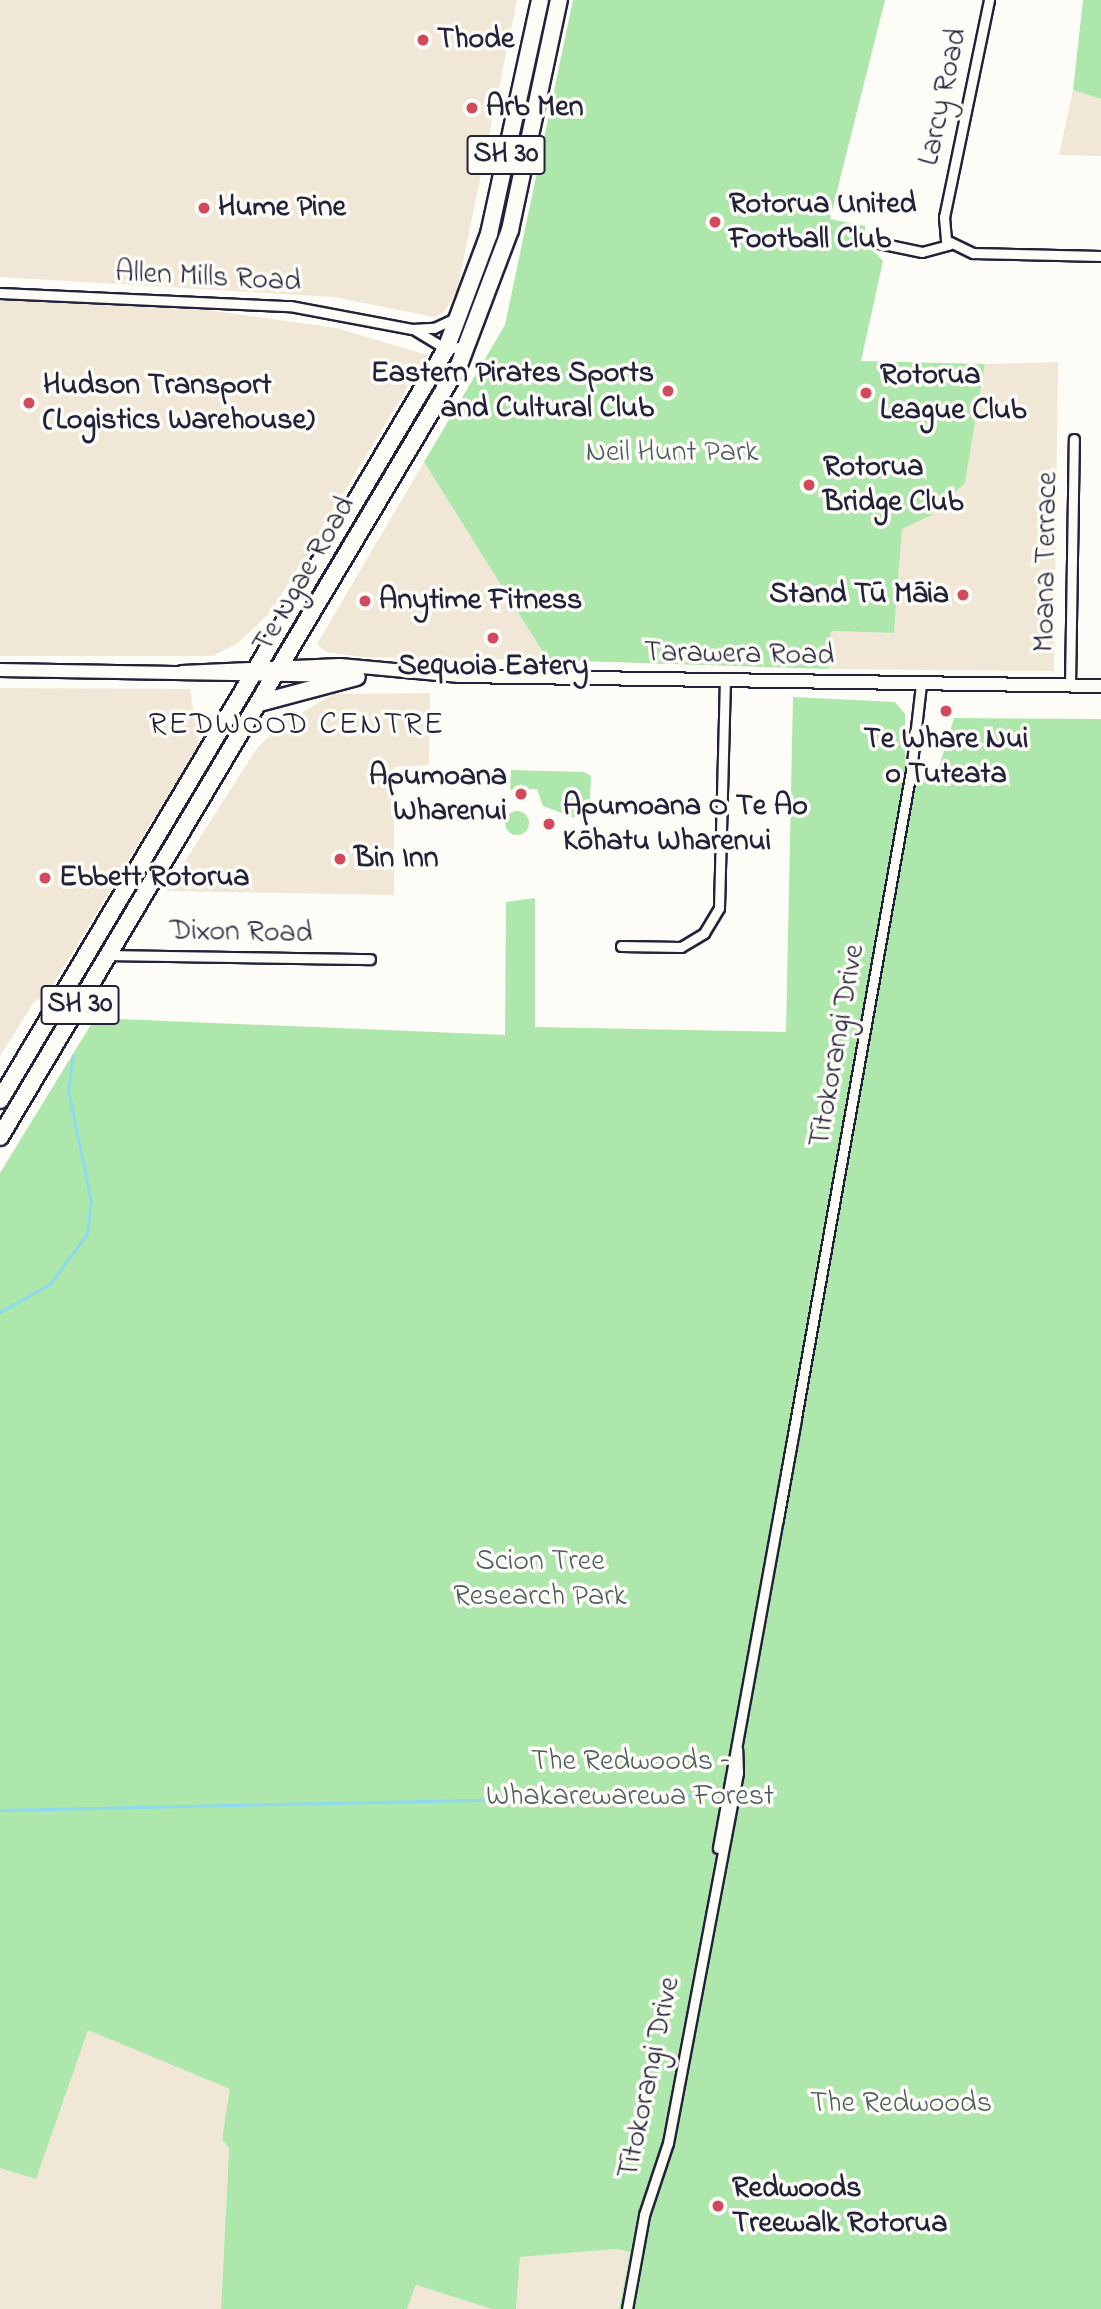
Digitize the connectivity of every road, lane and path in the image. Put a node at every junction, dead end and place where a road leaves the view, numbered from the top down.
1 (540, 0) edge
2 (559, 0) edge
3 (989, 0) edge
4 (874, 242) dead end
5 (949, 245) junction
6 (1101, 256) edge
7 (0, 293) edge
8 (465, 308) junction
9 (412, 328) junction
10 (468, 345) junction
11 (441, 352) junction
12 (1074, 439) dead end
13 (0, 670) edge
14 (256, 671) junction
15 (282, 671) junction
16 (377, 672) junction
17 (357, 677) junction
18 (725, 681) junction
19 (921, 685) junction
20 (1070, 686) junction
21 (1101, 686) edge
22 (264, 702) junction
23 (621, 946) dead end
24 (110, 956) junction
25 (370, 959) dead end
26 (5, 1084) edge
27 (0, 1100) edge
28 (0, 1137) edge
29 (627, 2309) edge

1 - 8 highway, Te Ngae Road / SH 30
2 - 10 highway, Te Ngae Road / SH 30
3 - 5 street, Larcy Road
4 - 5 street
5 - 6 street
7 - 9 street, Allen Mills Road
8 - 9 street, Allen Mills Road
8 - 11 highway, Te Ngae Road / SH 30
9 - 11 street, Allen Mills Road
10 - 11 street
10 - 15 highway, Te Ngae Road / SH 30
11 - 14 highway, Te Ngae Road / SH 30
12 - 20 street, Moana Terrace
13 - 14 main road
14 - 15 main road
14 - 26 highway, Te Ngae Road / SH 30
15 - 16 main road, Tarawera Road
15 - 17 main road, Tarawera Road
15 - 22 highway, Te Ngae Road / SH 30
16 - 17 main road, Tarawera Road
16 - 18 main road, Tarawera Road
17 - 22 highway
18 - 19 main road, Tarawera Road
18 - 23 street
19 - 20 main road, Tarawera Road
19 - 29 street, Tītokorangi Drive
20 - 21 main road, Tarawera Road
22 - 24 highway, Te Ngae Road / SH 30
24 - 25 street, Dixon Road
24 - 28 highway, Te Ngae Road / SH 30
26 - 27 highway, Te Ngae Road / SH 30

